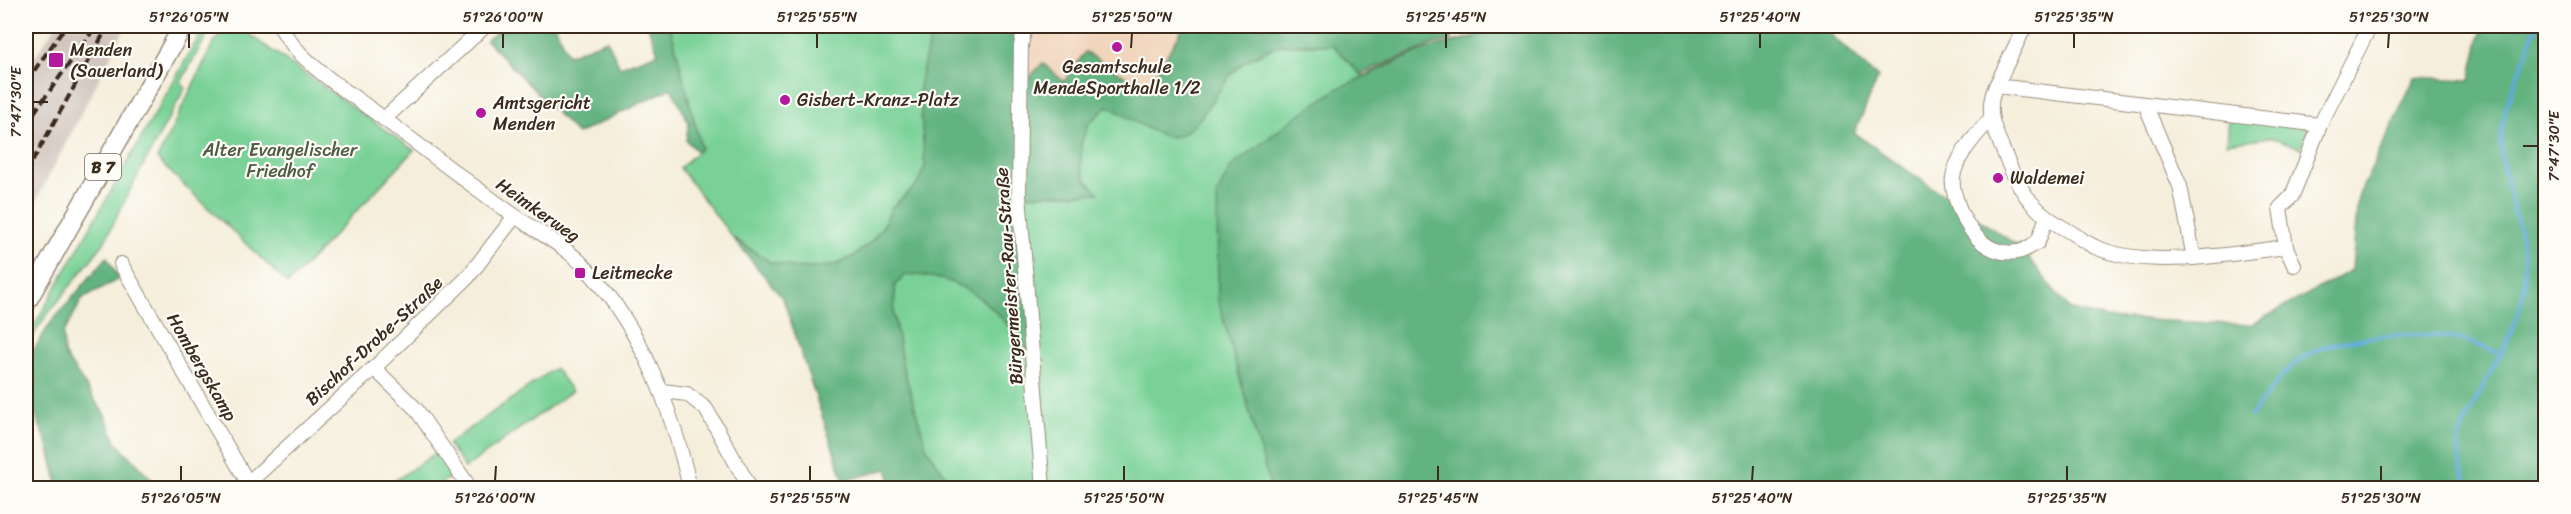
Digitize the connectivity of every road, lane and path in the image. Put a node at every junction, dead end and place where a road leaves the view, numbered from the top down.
1 (183, 26) edge
2 (280, 26) edge
3 (485, 26) edge
4 (1025, 26) edge
5 (2025, 26) edge
6 (2370, 26) edge
7 (1996, 86) junction
8 (2145, 104) junction
9 (384, 119) junction
10 (1990, 119) junction
11 (2320, 124) junction
12 (515, 216) junction
13 (2046, 219) junction
14 (2286, 247) junction
15 (2194, 258) junction
16 (121, 264) dead end
17 (2294, 265) dead end
18 (26, 303) edge
19 (374, 368) junction
20 (662, 391) junction
21 (250, 486) edge
22 (470, 489) edge
23 (690, 489) edge
24 (750, 489) edge
25 (1043, 489) edge

1 - 18 main road, B 7
2 - 9 street, Heimkerweg
3 - 9 street
4 - 25 street, Bürgermeister-Rau-Straße
5 - 7 street
6 - 11 street
7 - 8 street
7 - 10 street
8 - 11 street
8 - 15 street
9 - 12 street, Heimkerweg
10 - 13 street
10 - 13 street
11 - 14 street
12 - 19 street, Bischof-Drobe-Straße
12 - 20 street, Heimkerweg
13 - 15 street
14 - 15 street
14 - 17 street
16 - 21 street, Hombergskamp
19 - 21 street, Bischof-Drobe-Straße
19 - 22 street
20 - 23 street, Heimkerweg
20 - 24 street

